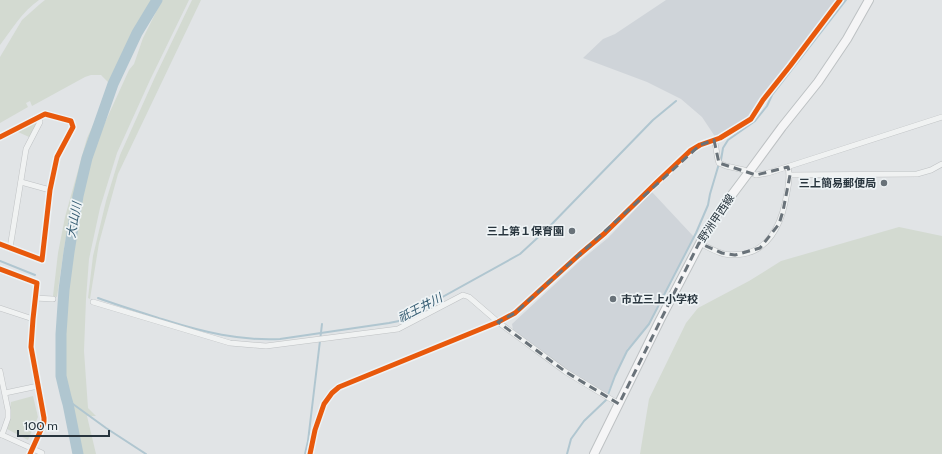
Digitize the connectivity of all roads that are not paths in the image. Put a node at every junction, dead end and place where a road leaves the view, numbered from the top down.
1 (840, 0) edge
2 (869, 0) edge
3 (38, 117) junction
4 (942, 117) edge
5 (0, 137) edge
6 (714, 140) junction
7 (942, 164) edge
8 (788, 167) junction
9 (749, 172) junction
10 (790, 175) junction
11 (21, 182) junction
12 (50, 190) junction
13 (699, 243) junction
14 (0, 244) edge
15 (10, 248) junction
16 (0, 269) edge
17 (35, 298) junction
18 (53, 298) dead end
19 (92, 302) dead end
20 (0, 308) edge
21 (33, 319) junction
22 (498, 322) junction
23 (0, 371) edge
24 (38, 386) junction
25 (5, 393) junction
26 (619, 404) junction
27 (1, 434) edge
28 (32, 448) junction
29 (30, 454) edge
30 (42, 454) edge
31 (310, 454) edge
32 (594, 454) edge

1 - 6 street
2 - 9 main road, 野洲甲西線
3 - 5 street
3 - 11 street
3 - 12 street
4 - 8 street
6 - 9 street
6 - 22 street
7 - 10 street
8 - 9 street
8 - 10 street
9 - 13 main road, 野洲甲西線
10 - 13 street
11 - 12 street
11 - 15 street
12 - 15 street
13 - 26 main road, 野洲甲西線
14 - 15 street
16 - 17 street
17 - 18 street
17 - 21 street
19 - 22 street
20 - 21 street
21 - 24 street
22 - 26 street
22 - 31 street
23 - 25 street
24 - 25 street
24 - 28 street
25 - 27 street
26 - 32 main road, 野洲甲西線
27 - 28 street
28 - 29 street
28 - 30 street

